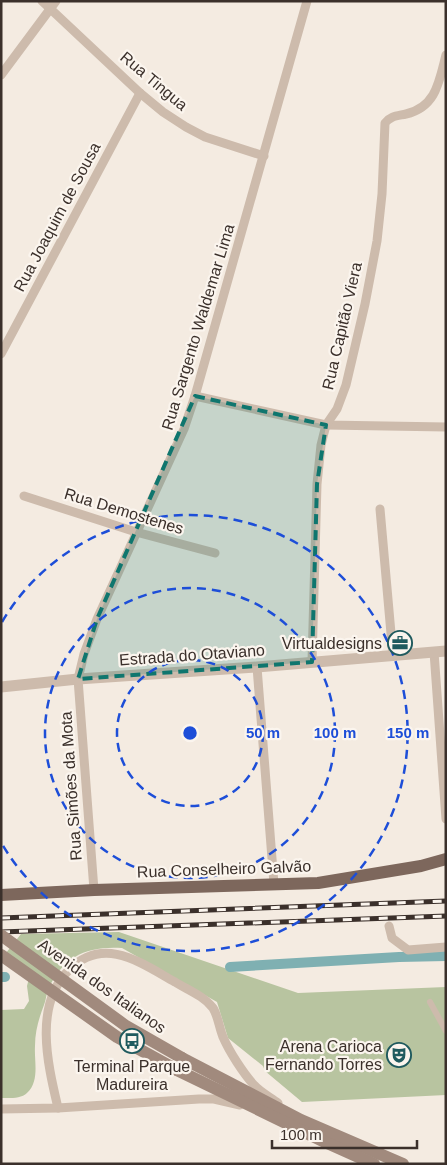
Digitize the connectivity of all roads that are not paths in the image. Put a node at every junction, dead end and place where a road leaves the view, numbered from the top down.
1 (42, 1) edge
2 (56, 1) edge
3 (307, 1) edge
4 (50, 9) junction
5 (446, 55) edge
6 (1, 76) edge
7 (140, 93) junction
8 (264, 156) junction
9 (1, 354) edge
10 (196, 396) junction
11 (326, 425) junction
12 (446, 427) edge
13 (24, 496) dead end
14 (380, 509) dead end
15 (136, 532) junction
16 (215, 553) dead end
17 (440, 652) edge
18 (393, 656) junction
19 (312, 662) junction
20 (257, 667) junction
21 (78, 679) junction
22 (1, 687) edge
23 (446, 819) edge
24 (446, 860) edge
25 (274, 884) junction
26 (94, 890) junction
27 (1, 895) edge
28 (389, 926) dead end
29 (1, 935) edge
30 (446, 947) edge
31 (1, 955) edge
32 (430, 1002) dead end
33 (446, 1031) edge
34 (58, 1108) junction
35 (1, 1109) edge
36 (257, 1109) junction
37 (301, 1120) junction
38 (374, 1164) edge
39 (403, 1164) edge

1 - 4 street, Rua Tingua
2 - 4 street
3 - 8 street, Rua Sargento Waldemar Lima
4 - 6 street
4 - 7 street, Rua Tingua
5 - 11 street, Rua Capitão Viera
7 - 8 street, Rua Tingua
7 - 9 street, Rua Joaquim de Sousa
8 - 10 street, Rua Sargento Waldemar Lima
10 - 11 street
10 - 15 street, Rua Sargento Waldemar Lima
11 - 12 street
11 - 19 street, Rua Capitão Viera
13 - 15 street, Rua Demostenes
14 - 18 street
15 - 16 street, Rua Demostenes
15 - 21 street, Rua Sargento Waldemar Lima
17 - 18 street, Estrada do Otaviano
17 - 23 street
18 - 19 street, Estrada do Otaviano
19 - 20 street, Estrada do Otaviano
20 - 21 street, Estrada do Otaviano
20 - 25 street
21 - 22 street, Estrada do Otaviano
21 - 26 street, Rua Simões da Mota
24 - 25 main road, Rua Conselheiro Galvão
25 - 26 main road, Rua Conselheiro Galvão
26 - 27 main road, Rua Conselheiro Galvão
28 - 30 street
29 - 37 main road, Avenida dos Italianos, bridge
31 - 36 main road, Avenida dos Italianos, bridge
32 - 33 street
34 - 35 street
34 - 36 street
34 - 37 street
36 - 38 main road, Avenida dos Italianos
37 - 39 main road, Avenida dos Italianos

